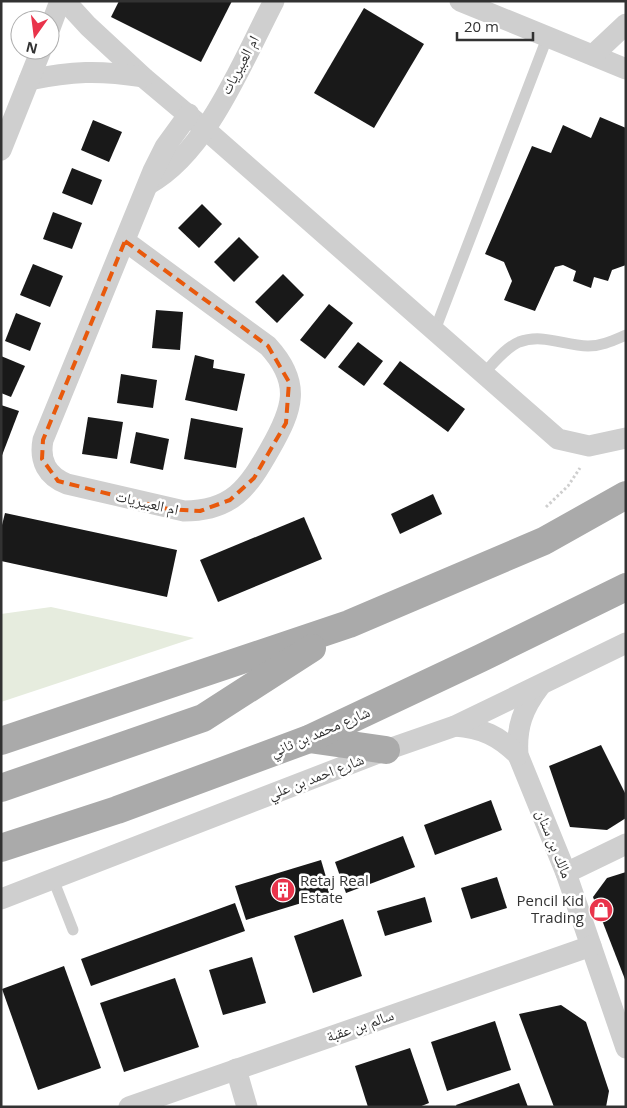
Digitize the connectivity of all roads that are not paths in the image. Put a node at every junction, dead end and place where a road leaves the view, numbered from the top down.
1 (65, 1) edge
2 (274, 1) edge
3 (460, 1) edge
4 (626, 24) edge
5 (547, 38) junction
6 (593, 56) junction
7 (37, 60) edge
8 (626, 70) edge
9 (143, 77) junction
10 (29, 80) junction
11 (189, 114) junction
12 (206, 130) junction
13 (1, 150) edge
14 (149, 184) junction
15 (125, 241) junction
16 (435, 330) junction
17 (626, 335) edge
18 (484, 374) junction
19 (624, 439) edge
20 (626, 495) edge
21 (626, 587) edge
22 (348, 624) junction
23 (626, 643) edge
24 (540, 686) junction
25 (455, 726) junction
26 (309, 739) junction
27 (1, 741) edge
28 (386, 750) junction
29 (518, 755) junction
30 (1, 788) edge
31 (626, 844) edge
32 (1, 848) edge
33 (566, 873) junction
34 (53, 879) junction
35 (1, 899) edge
36 (73, 930) dead end
37 (591, 946) junction
38 (626, 1048) edge
39 (236, 1069) junction
40 (129, 1107) edge
41 (247, 1107) edge

1 - 9 street
2 - 12 street, ام العبيريات
3 - 5 street
4 - 6 street
5 - 6 street
5 - 16 lane
6 - 8 street
7 - 10 street
9 - 10 street
9 - 11 street
10 - 13 street
11 - 12 street
11 - 14 street, ام العبيريات
12 - 14 street, ام العبيريات
12 - 16 street
14 - 15 street, ام العبيريات
15 - 15 street, ام العبيريات
16 - 18 street
17 - 18 lane
18 - 19 street
20 - 22 main road
21 - 26 main road, شارع محمد بن ثاني
22 - 27 main road
22 - 30 main road
23 - 24 street, شارع احمد بن علي
24 - 25 street, شارع احمد بن علي
24 - 29 street, مالك بن سنان
25 - 28 street, شارع احمد بن علي
25 - 29 street, مالك بن سنان
26 - 28 main road
26 - 32 main road, شارع محمد بن ثاني
28 - 34 street, شارع احمد بن علي
29 - 33 street, مالك بن سنان
31 - 33 street
33 - 37 street, مالك بن سنان
34 - 35 street, شارع احمد بن علي
34 - 36 lane
37 - 38 street, مالك بن سنان
37 - 39 street, سالم بن عقبة
39 - 40 street, سالم بن عقبة
39 - 41 street

